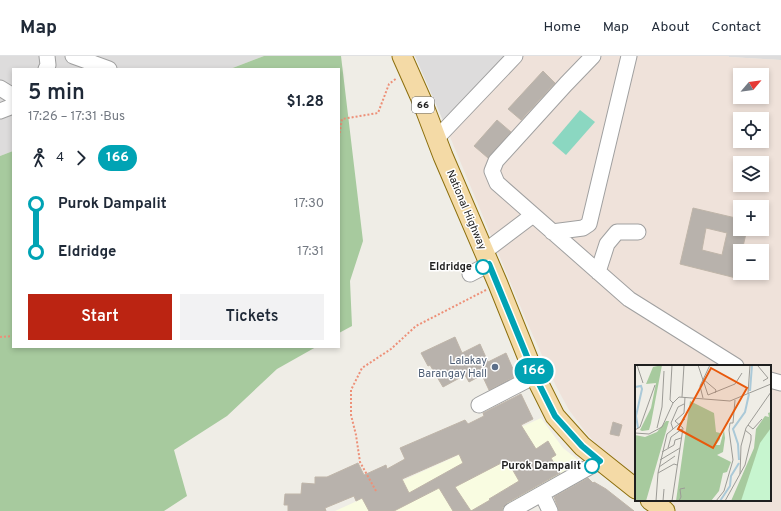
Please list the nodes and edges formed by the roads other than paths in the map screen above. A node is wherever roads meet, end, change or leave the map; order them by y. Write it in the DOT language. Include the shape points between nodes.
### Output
graph roads {
  1 [pos="47,56"];
  2 [pos="74,56"];
  3 [pos="515,56"];
  4 [pos="593,56"];
  5 [pos="629,56"];
  6 [pos="405,63"];
  7 [pos="46,68"];
  8 [pos="106,68"];
  9 [pos="0,88"];
  10 [pos="12,95"];
  11 [pos="12,106"];
  12 [pos="0,111"];
  13 [pos="436,139"];
  14 [pos="533,215"];
  15 [pos="552,232"];
  16 [pos="638,232"];
  17 [pos="486,258"];
  18 [pos="598,272"];
  19 [pos="470,274"];
  20 [pos="734,365"];
  21 [pos="535,376"];
  22 [pos="771,380"];
  23 [pos="781,384"];
  24 [pos="479,405"];
  25 [pos="600,461"];
  26 [pos="635,488"];
  27 [pos="542,494"];
  28 [pos="651,501"];
  29 [pos="511,511"];
  30 [pos="550,511"];
  31 [pos="664,511"];
  1 -- 7 [label="street"];
  2 -- 8 [label="street"];
  3 -- 13 [label="street"];
  4 -- 14 [label="street" via="496,162 492,171 497,183"];
  5 -- 15 [label="street" via="589,224 584,228"];
  6 -- 13 [label="main road, National Highway / 66"];
  9 -- 10 [label="street"];
  11 -- 12 [label="street"];
  13 -- 17 [label="main road, National Highway / 66"];
  14 -- 15 [label="street"];
  14 -- 17 [label="street"];
  15 -- 18 [label="street"];
  16 -- 18 [label="street" via="617,232 607,244"];
  17 -- 19 [label="street"];
  17 -- 21 [label="main road, National Highway / 66"];
  18 -- 20 [label="street" via="629,299"];
  21 -- 24 [label="street"];
  21 -- 25 [label="main road, National Highway / 66" via="555,416 578,442"];
  22 -- 23 [label="street"];
  25 -- 26 [label="main road, National Highway / 66"];
  25 -- 27 [label="street"];
  27 -- 29 [label="street"];
  27 -- 30 [label="street"];
  28 -- 31 [label="main road"];
}
